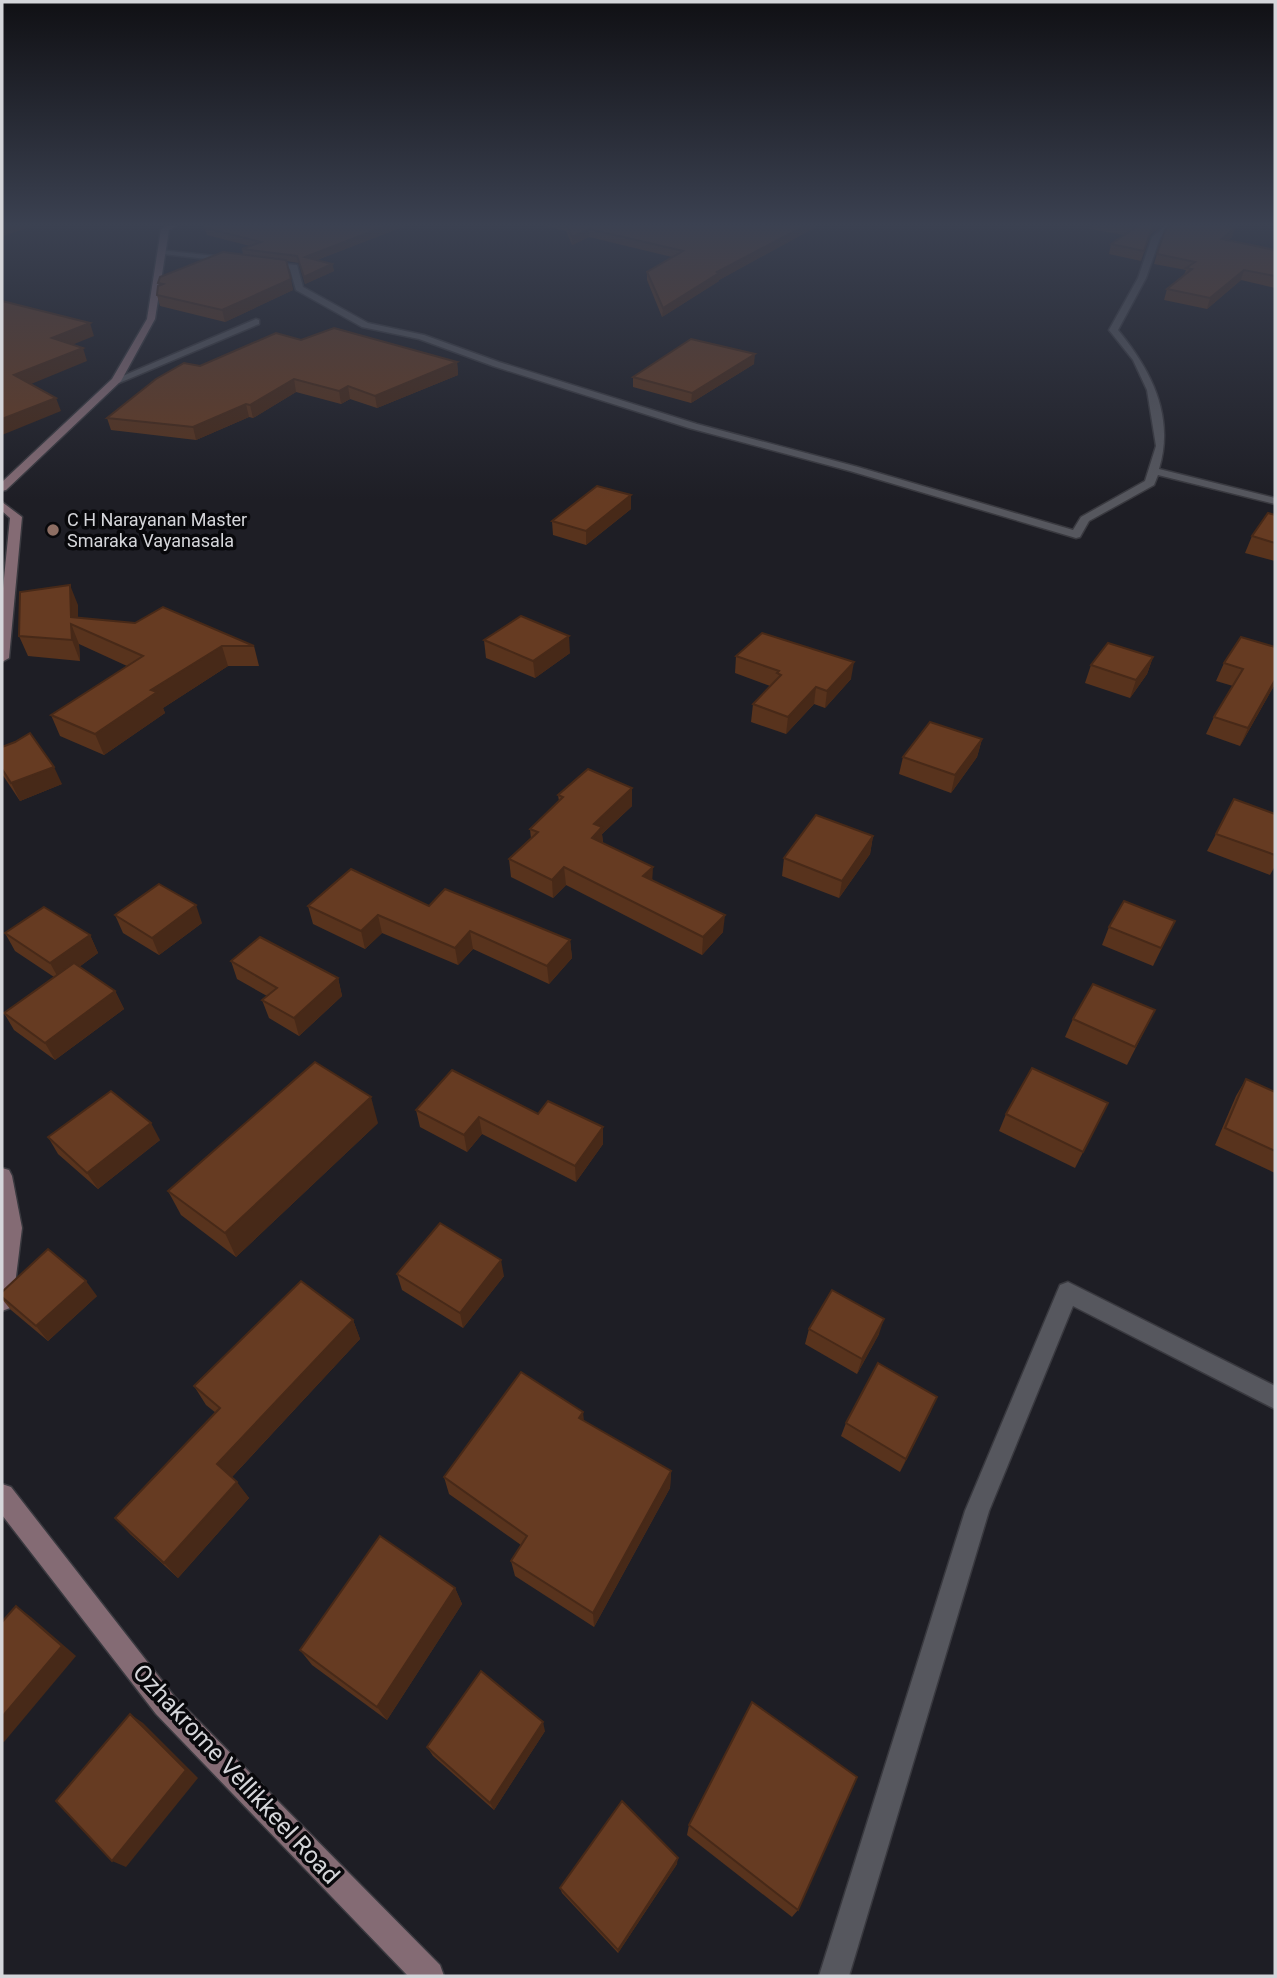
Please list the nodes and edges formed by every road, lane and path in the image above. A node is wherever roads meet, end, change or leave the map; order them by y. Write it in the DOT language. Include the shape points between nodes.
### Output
graph roads {
  1 [pos="151,316"];
  2 [pos="349,316"];
  3 [pos="1121,316"];
  4 [pos="256,322"];
  5 [pos="116,381"];
  6 [pos="1153,471"];
  7 [pos="2,488"];
  8 [pos="1275,501"];
  9 [pos="2,505"];
  10 [pos="2,658"];
  11 [pos="2,1176"];
  12 [pos="2,1301"];
  13 [pos="1275,1398"];
  14 [pos="2,1496"];
  15 [pos="429,1976"];
  16 [pos="834,1976"];
  1 -- 5 [label="main road"];
  2 -- 6 [label="street" via="365,325 421,337 693,426 1076,535 1085,519 1150,484"];
  3 -- 6 [label="street" via="1113,330 1137,359 1152,390 1161,446"];
  4 -- 5 [label="street"];
  5 -- 7 [label="main road"];
  6 -- 8 [label="street"];
  9 -- 10 [label="main road" via="16,517"];
  11 -- 12 [label="main road" via="12,1228"];
  13 -- 16 [label="street" via="1068,1292 977,1511"];
  14 -- 15 [label="main road, Ozhakrome Vellikkeel Road" via="165,1706"];
}
